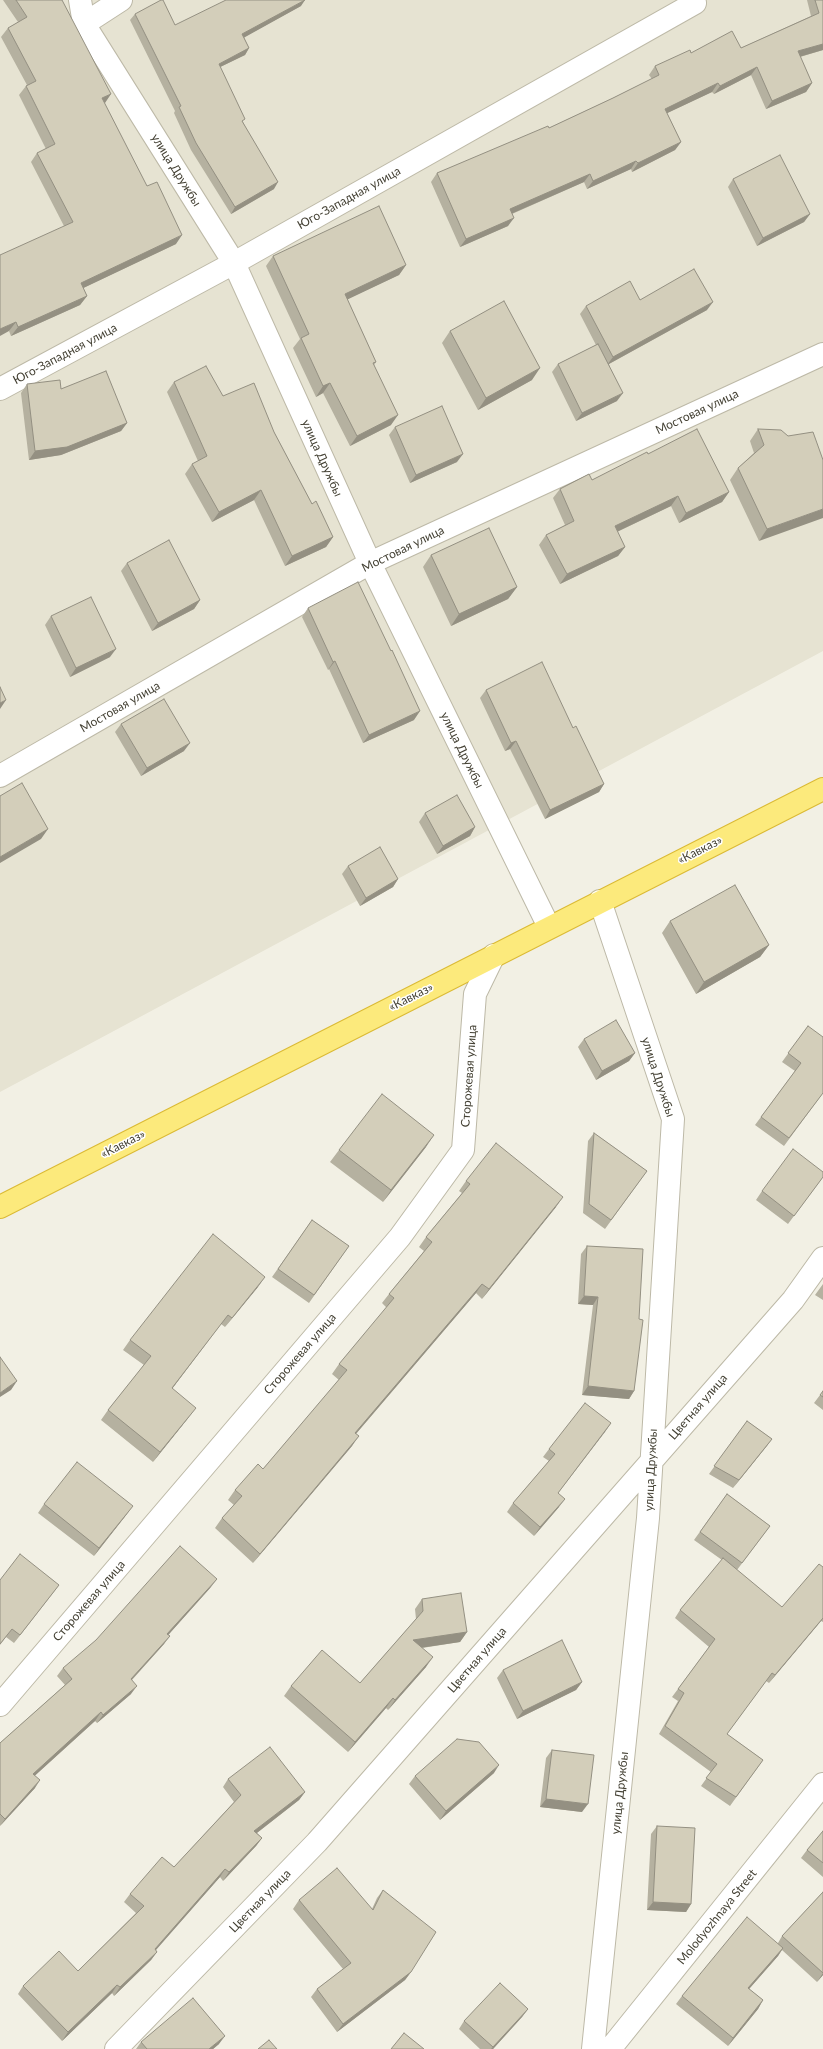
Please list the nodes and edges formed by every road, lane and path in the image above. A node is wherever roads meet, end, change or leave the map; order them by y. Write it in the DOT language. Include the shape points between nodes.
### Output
graph roads {
  1 [pos="80,0"];
  2 [pos="121,0"];
  3 [pos="695,3"];
  4 [pos="84,24"];
  5 [pos="234,263"];
  6 [pos="823,354"];
  7 [pos="0,389"];
  8 [pos="370,563"];
  9 [pos="0,776"];
  10 [pos="823,789"];
  11 [pos="600,901"];
  12 [pos="548,927"];
  13 [pos="494,955"];
  14 [pos="0,1207"];
  15 [pos="823,1258"];
  16 [pos="652,1460"];
  17 [pos="0,1705"];
  18 [pos="823,1784"];
  19 [pos="116,2049"];
  20 [pos="593,2049"];
  21 [pos="610,2049"];
  1 -- 4 [label="street, улица Дружбы"];
  2 -- 4 [label="street"];
  3 -- 5 [label="street, Юго-Западная улица"];
  4 -- 5 [label="street, улица Дружбы"];
  5 -- 7 [label="street, Юго-Западная улица"];
  5 -- 8 [label="street, улица Дружбы"];
  6 -- 8 [label="street, Мостовая улица"];
  8 -- 9 [label="street, Мостовая улица"];
  8 -- 12 [label="street, улица Дружбы"];
  10 -- 11 [label="highway, «Кавказ»"];
  11 -- 12 [label="highway, «Кавказ»"];
  11 -- 16 [label="street, улица Дружбы" via="673,1119"];
  12 -- 13 [label="highway, «Кавказ»"];
  13 -- 14 [label="highway, «Кавказ»"];
  13 -- 17 [label="street, Сторожевая улица" via="475,994 463,1150 400,1237"];
  15 -- 16 [label="street, Цветная улица" via="793,1300"];
  16 -- 19 [label="street, Цветная улица" via="317,1842"];
  16 -- 20 [label="street, улица Дружбы"];
  18 -- 21 [label="street, Molodyozhnaya Street"];
}
